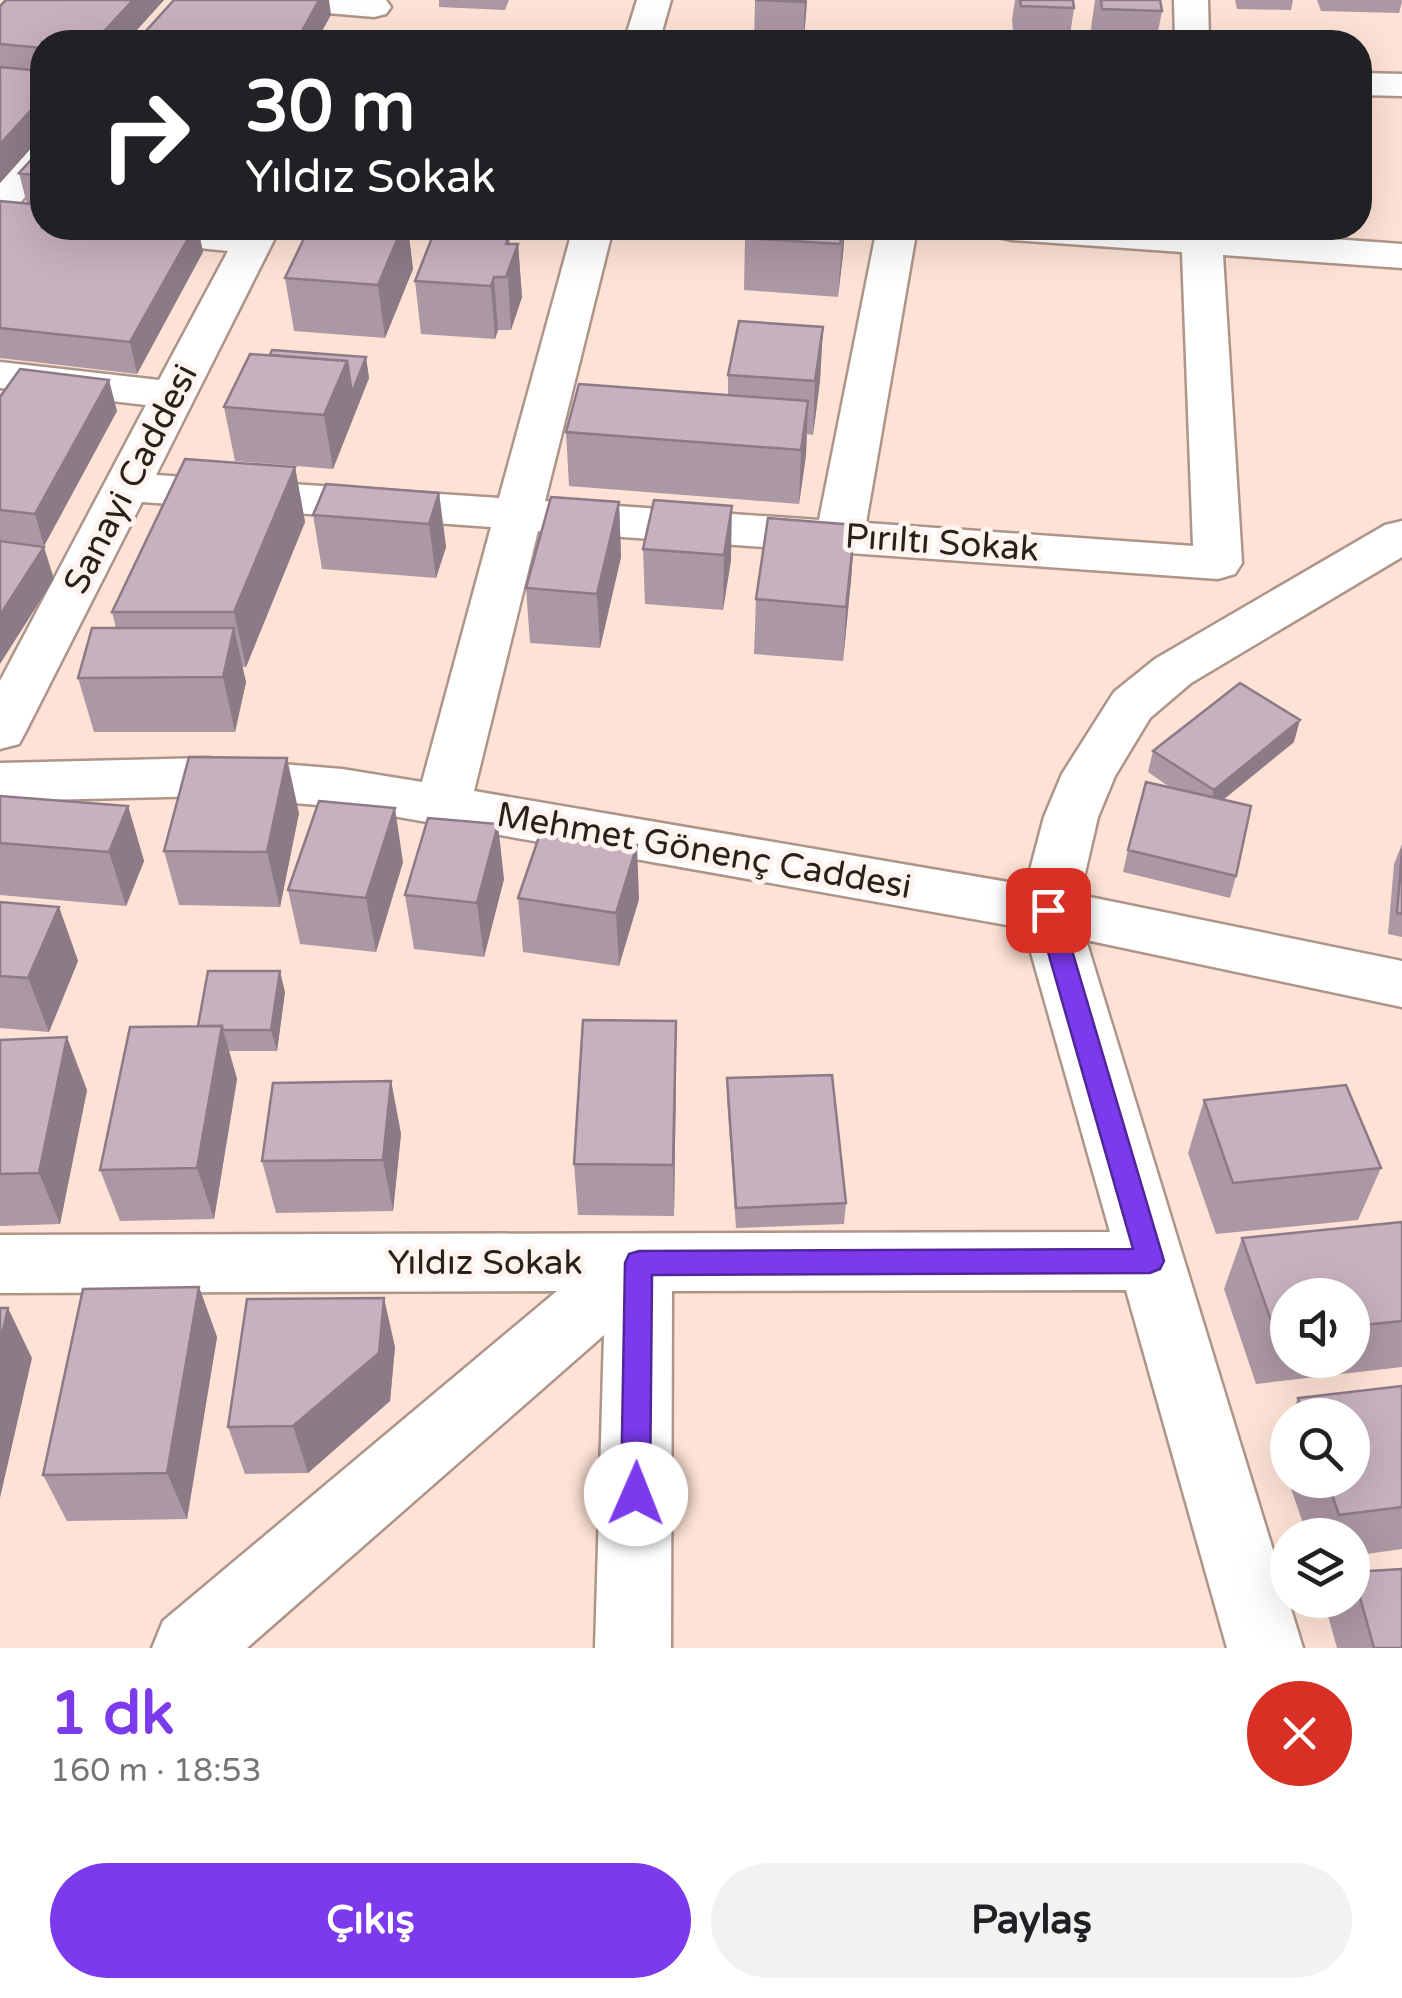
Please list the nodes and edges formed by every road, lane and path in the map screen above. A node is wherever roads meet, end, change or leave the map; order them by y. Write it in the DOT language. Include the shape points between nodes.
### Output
graph roads {
  1 [pos="292,0"];
  2 [pos="654,0"];
  3 [pos="1191,0"];
  4 [pos="376,3"];
  5 [pos="362,30"];
  6 [pos="645,30"];
  7 [pos="1192,30"];
  8 [pos="1372,84"];
  9 [pos="1402,85"];
  10 [pos="30,174"];
  11 [pos="9,211"];
  12 [pos="254,240"];
  13 [pos="590,240"];
  14 [pos="895,240"];
  15 [pos="1202,240"];
  16 [pos="1257,240"];
  17 [pos="1402,256"];
  18 [pos="5,383"];
  19 [pos="175,395"];
  20 [pos="127,487"];
  21 [pos="518,514"];
  22 [pos="840,536"];
  23 [pos="1402,536"];
  24 [pos="35,556"];
  25 [pos="1218,562"];
  26 [pos="87,563"];
  27 [pos="1280,608"];
  28 [pos="0,731"];
  29 [pos="0,782"];
  30 [pos="443,805"];
  31 [pos="1048,910"];
  32 [pos="1402,984"];
  33 [pos="1150,1261"];
  34 [pos="639,1263"];
  35 [pos="0,1264"];
  36 [pos="190,1648"];
  37 [pos="633,1648"];
  38 [pos="1264,1648"];
  1 -- 4 [label="street"];
  2 -- 6 [label="street"];
  3 -- 7 [label="street"];
  4 -- 5 [label="street"];
  8 -- 9 [label="street"];
  10 -- 11 [label="street"];
  12 -- 19 [label="street, Sanayi Caddesi"];
  13 -- 21 [label="street"];
  14 -- 22 [label="street"];
  15 -- 25 [label="street"];
  16 -- 17 [label="street"];
  18 -- 19 [label="street"];
  19 -- 20 [label="street, Sanayi Caddesi"];
  20 -- 21 [label="street, Pırıltı Sokak"];
  20 -- 26 [label="street, Sanayi Caddesi"];
  21 -- 22 [label="street, Pırıltı Sokak"];
  21 -- 30 [label="street"];
  22 -- 25 [label="street, Pırıltı Sokak"];
  23 -- 27 [label="street"];
  24 -- 26 [label="street"];
  25 -- 27 [label="street"];
  26 -- 28 [label="street, Sanayi Caddesi"];
  27 -- 31 [label="street" via="1173,671 1132,706 1071,817"];
  29 -- 30 [label="street, Mehmet Gönenç Caddesi" via="208,777"];
  30 -- 31 [label="street, Mehmet Gönenç Caddesi"];
  31 -- 32 [label="street, Mehmet Gönenç Caddesi"];
  31 -- 33 [label="street"];
  33 -- 34 [label="street, Yıldız Sokak"];
  33 -- 38 [label="street"];
  34 -- 35 [label="street, Yıldız Sokak"];
  34 -- 36 [label="street"];
  34 -- 37 [label="street"];
}
